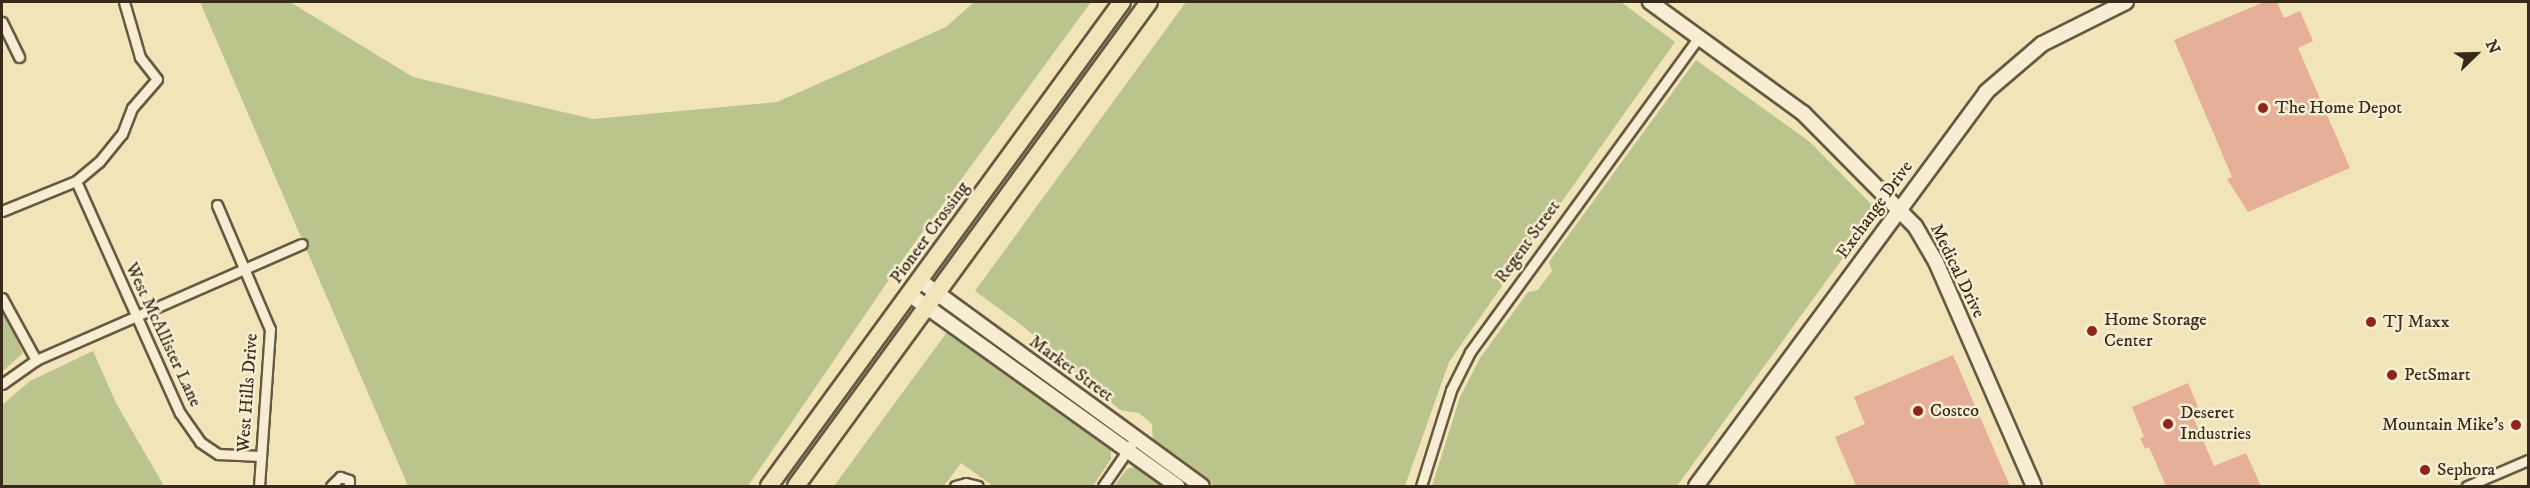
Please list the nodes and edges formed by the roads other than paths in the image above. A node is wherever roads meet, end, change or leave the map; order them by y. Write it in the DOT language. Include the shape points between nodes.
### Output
graph roads {
  1 [pos="124,2"];
  2 [pos="1122,2"];
  3 [pos="1149,2"];
  4 [pos="1650,2"];
  5 [pos="2127,2"];
  6 [pos="2,22"];
  7 [pos="1699,37"];
  8 [pos="19,57"];
  9 [pos="76,181"];
  10 [pos="217,205"];
  11 [pos="1899,208"];
  12 [pos="2,211"];
  13 [pos="302,244"];
  14 [pos="246,268"];
  15 [pos="914,287"];
  16 [pos="2,298"];
  17 [pos="932,300"];
  18 [pos="133,317"];
  19 [pos="36,360"];
  20 [pos="2,384"];
  21 [pos="1136,438"];
  22 [pos="1128,451"];
  23 [pos="260,456"];
  24 [pos="2529,460"];
  25 [pos="260,486"];
  26 [pos="331,486"];
  27 [pos="349,486"];
  28 [pos="769,486"];
  29 [pos="796,486"];
  30 [pos="955,486"];
  31 [pos="978,486"];
  32 [pos="1103,486"];
  33 [pos="1177,486"];
  34 [pos="1202,486"];
  35 [pos="1421,486"];
  36 [pos="1696,486"];
  37 [pos="2034,486"];
  38 [pos="2468,486"];
  1 -- 9 [label="street" via="140,57 157,79 132,108 122,134"];
  2 -- 15 [label="highway, Pioneer Crossing"];
  3 -- 17 [label="highway"];
  4 -- 7 [label="street, Medical Drive"];
  5 -- 11 [label="street, Exchange Drive" via="2056,35 2000,78 1961,122"];
  6 -- 8 [label="street"];
  7 -- 11 [label="street, Medical Drive" via="1818,126"];
  7 -- 35 [label="street, Regent Street" via="1477,340 1451,390"];
  9 -- 12 [label="street"];
  9 -- 18 [label="street, West McAllister Lane"];
  10 -- 14 [label="street, West Hills Drive"];
  11 -- 36 [label="street, Exchange Drive"];
  11 -- 37 [label="street, Medical Drive" via="1936,262"];
  13 -- 14 [label="street"];
  14 -- 18 [label="street"];
  14 -- 23 [label="street, West Hills Drive" via="270,330"];
  15 -- 17 [label="street, Market Street"];
  15 -- 28 [label="highway, Pioneer Crossing"];
  16 -- 19 [label="street"];
  17 -- 21 [label="street, Market Street"];
  17 -- 22 [label="street, Market Street"];
  17 -- 29 [label="highway"];
  18 -- 19 [label="street"];
  18 -- 23 [label="street, West McAllister Lane" via="168,392 200,442 218,454"];
  19 -- 20 [label="street"];
  21 -- 22 [label="street"];
  21 -- 34 [label="street, Market Street"];
  22 -- 32 [label="street"];
  22 -- 33 [label="street, Market Street"];
  23 -- 25 [label="street, West Hills Drive"];
  24 -- 38 [label="street"];
  26 -- 27 [label="street" via="340,477 349,480"];
  30 -- 31 [label="street"];
}
